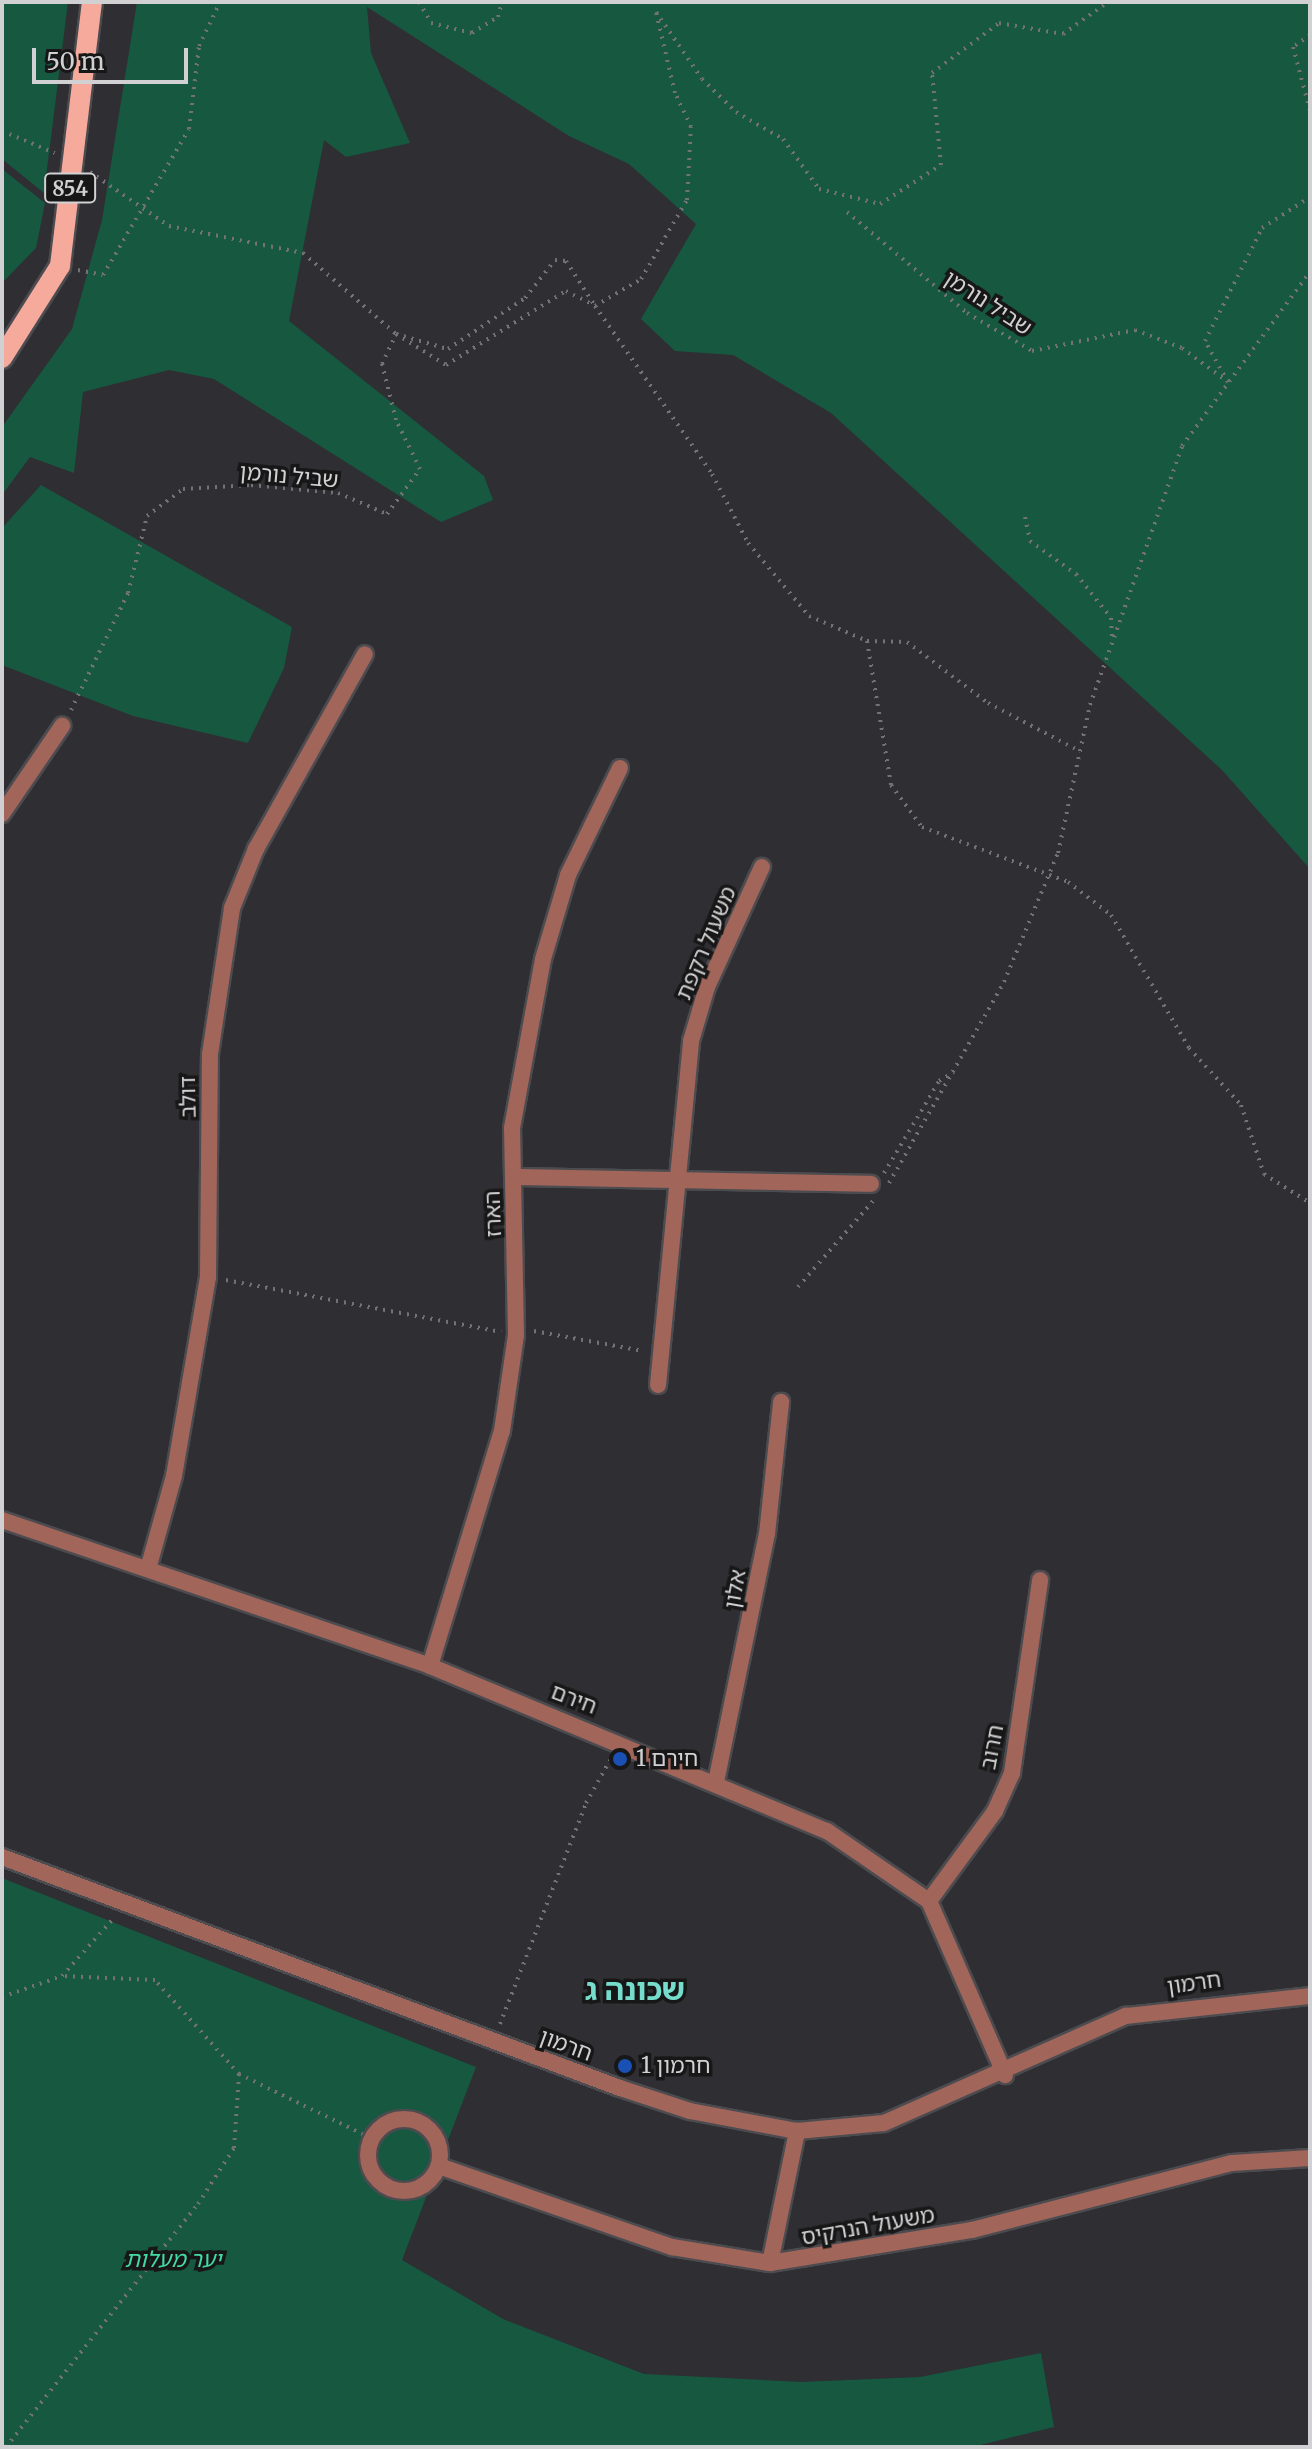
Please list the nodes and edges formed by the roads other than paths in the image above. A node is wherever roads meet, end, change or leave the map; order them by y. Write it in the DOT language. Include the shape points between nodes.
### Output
graph roads {
  1 [pos="92,2"];
  2 [pos="2,358"];
  3 [pos="365,654"];
  4 [pos="62,726"];
  5 [pos="620,768"];
  6 [pos="2,814"];
  7 [pos="762,867"];
  8 [pos="514,1177"];
  9 [pos="677,1180"];
  10 [pos="877,1190"];
  11 [pos="658,1385"];
  12 [pos="781,1402"];
  13 [pos="2,1520"];
  14 [pos="148,1569"];
  15 [pos="1040,1580"];
  16 [pos="430,1666"];
  17 [pos="716,1782"];
  18 [pos="2,1857"];
  19 [pos="929,1901"];
  20 [pos="1310,1996"];
  21 [pos="1005,2075"];
  22 [pos="797,2131"];
  23 [pos="1310,2158"];
  24 [pos="439,2166"];
  25 [pos="770,2263"];
  1 -- 2 [label="main road, 854" via="60,266"];
  3 -- 14 [label="street, דולב" via="263,835 232,908 210,1054 208,1277 174,1476"];
  4 -- 6 [label="street"];
  5 -- 8 [label="street, הארז" via="568,875 543,959 512,1128"];
  7 -- 9 [label="street, משעול רקפת" via="707,987 691,1041"];
  8 -- 9 [label="street"];
  8 -- 16 [label="street, הארז" via="516,1331 502,1431"];
  9 -- 10 [label="street"];
  9 -- 11 [label="street, משעול רקפת"];
  12 -- 17 [label="street, אלון" via="767,1534"];
  13 -- 14 [label="street, חירם"];
  14 -- 16 [label="street, חירם"];
  15 -- 19 [label="street, חרוב" via="1012,1773 995,1811"];
  16 -- 17 [label="street, חירם"];
  17 -- 19 [label="street, חירם" via="827,1831"];
  18 -- 22 [label="street, חרמון" via="690,2111"];
  19 -- 21 [label="street"];
  20 -- 21 [label="street, חרמון" via="1126,2016"];
  21 -- 22 [label="street, חרמון" via="884,2123"];
  22 -- 25 [label="street"];
  23 -- 25 [label="street, משעול הנרקיס" via="1232,2163 972,2230"];
  24 -- 24 [label="street" via="425,2185 390,2189 372,2173 371,2138 400,2119 423,2124 438,2142"];
  24 -- 25 [label="street, משעול הנרקיס" via="672,2247"];
}
